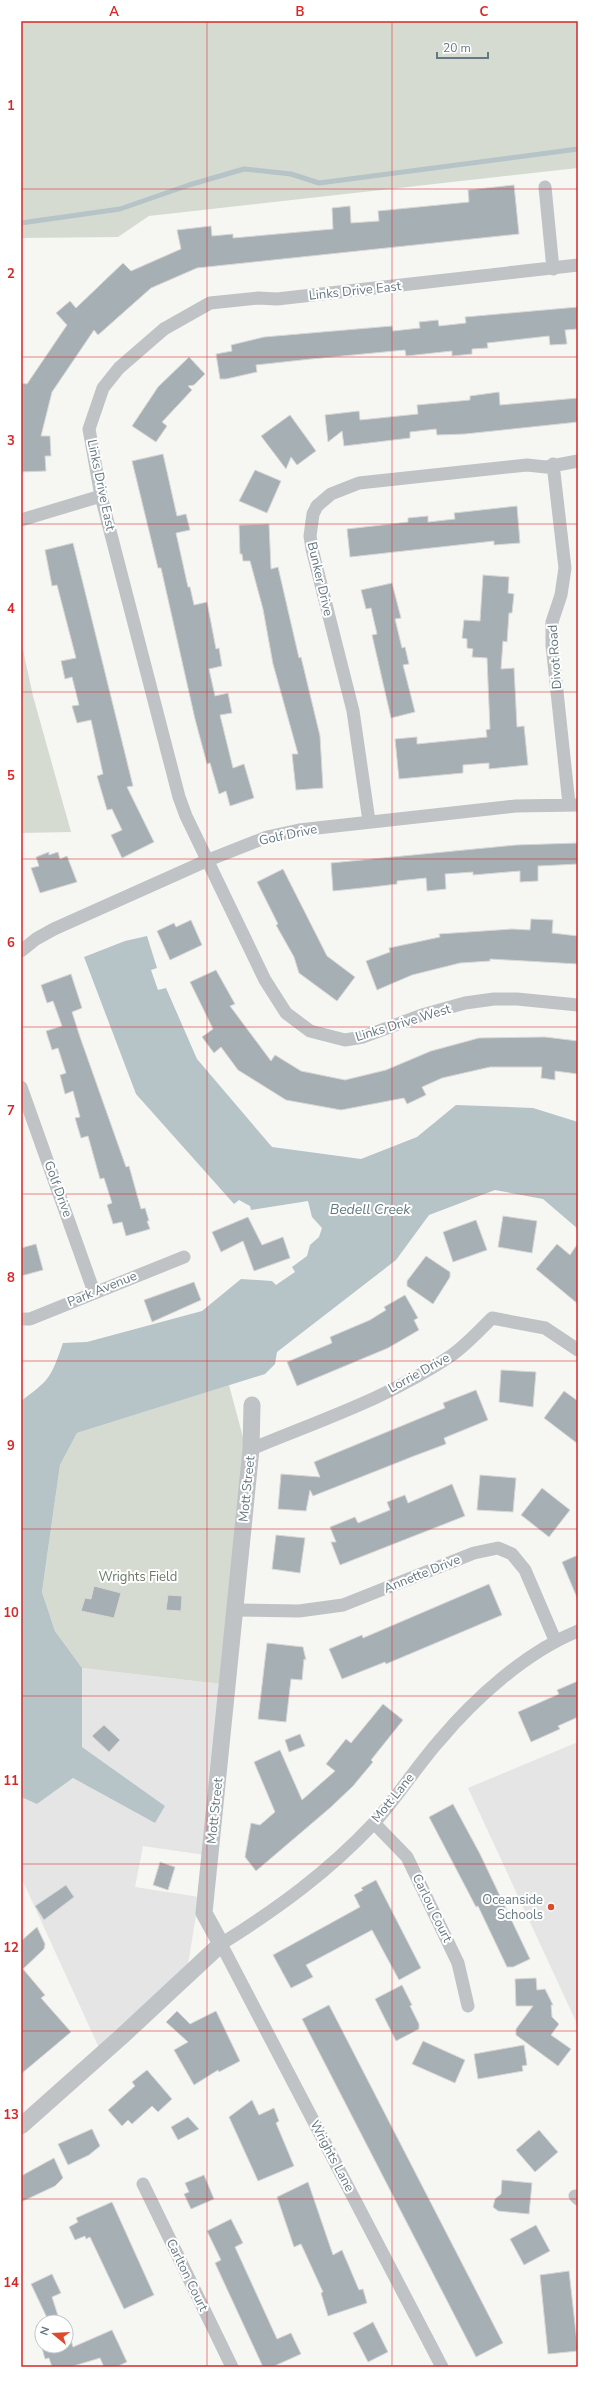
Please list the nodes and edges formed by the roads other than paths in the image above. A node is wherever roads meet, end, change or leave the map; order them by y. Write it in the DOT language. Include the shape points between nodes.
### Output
graph roads {
  1 [pos="545,187"];
  2 [pos="578,265"];
  3 [pos="553,270"];
  4 [pos="578,461"];
  5 [pos="553,464"];
  6 [pos="101,496"];
  7 [pos="21,520"];
  8 [pos="574,804"];
  9 [pos="369,821"];
  10 [pos="206,861"];
  11 [pos="21,951"];
  12 [pos="578,1004"];
  13 [pos="21,1087"];
  14 [pos="27,1120"];
  15 [pos="184,1257"];
  16 [pos="94,1292"];
  17 [pos="21,1319"];
  18 [pos="578,1350"];
  19 [pos="252,1405"];
  20 [pos="251,1449"];
  21 [pos="235,1610"];
  22 [pos="578,1631"];
  23 [pos="555,1640"];
  24 [pos="374,1823"];
  25 [pos="221,1944"];
  26 [pos="468,2006"];
  27 [pos="21,2126"];
  28 [pos="143,2184"];
  29 [pos="232,2367"];
  30 [pos="442,2367"];
  1 -- 3 [label="street"];
  2 -- 3 [label="street, Links Drive East"];
  3 -- 6 [label="street, Links Drive East" via="277,299 258,298 210,303 164,329 119,368 103,388 89,429"];
  4 -- 5 [label="street, Bunker Drive"];
  5 -- 8 [label="street, Divot Road" via="565,568 561,596 552,622 552,645"];
  5 -- 9 [label="street, Bunker Drive" via="359,483 331,494 313,514 310,536 312,549 353,711"];
  6 -- 7 [label="street"];
  6 -- 10 [label="street, Links Drive East" via="179,797"];
  8 -- 9 [label="street, Golf Drive" via="516,806"];
  9 -- 10 [label="street, Golf Drive" via="299,830 268,837"];
  10 -- 11 [label="street, Golf Drive" via="54,929"];
  10 -- 12 [label="street, Links Drive West" via="265,980 286,1013 310,1031 345,1040 363,1037 422,1015 465,1003 494,999"];
  13 -- 14 [label="street, Golf Drive"];
  14 -- 16 [label="street, Golf Drive"];
  15 -- 16 [label="street, Park Avenue"];
  16 -- 17 [label="street, Park Avenue" via="30,1319"];
  18 -- 20 [label="street, Lorrie Drive" via="545,1328 492,1318 453,1354 428,1370 390,1390"];
  19 -- 20 [label="street, Mott Street"];
  20 -- 21 [label="street, Mott Street"];
  21 -- 23 [label="street, Annette Drive" via="299,1611 343,1605 474,1553 498,1548 512,1554 525,1570"];
  21 -- 25 [label="street, Mott Street" via="204,1913"];
  22 -- 23 [label="street, Mott Lane"];
  23 -- 24 [label="street, Mott Lane" via="487,1690 439,1740"];
  24 -- 25 [label="street, Mott Lane" via="330,1866 295,1895"];
  24 -- 26 [label="street, Carlou Court" via="407,1857 458,1963"];
  25 -- 27 [label="street"];
  25 -- 30 [label="street, Wrights Lane"];
  28 -- 29 [label="street, Carlton Court"];
}
